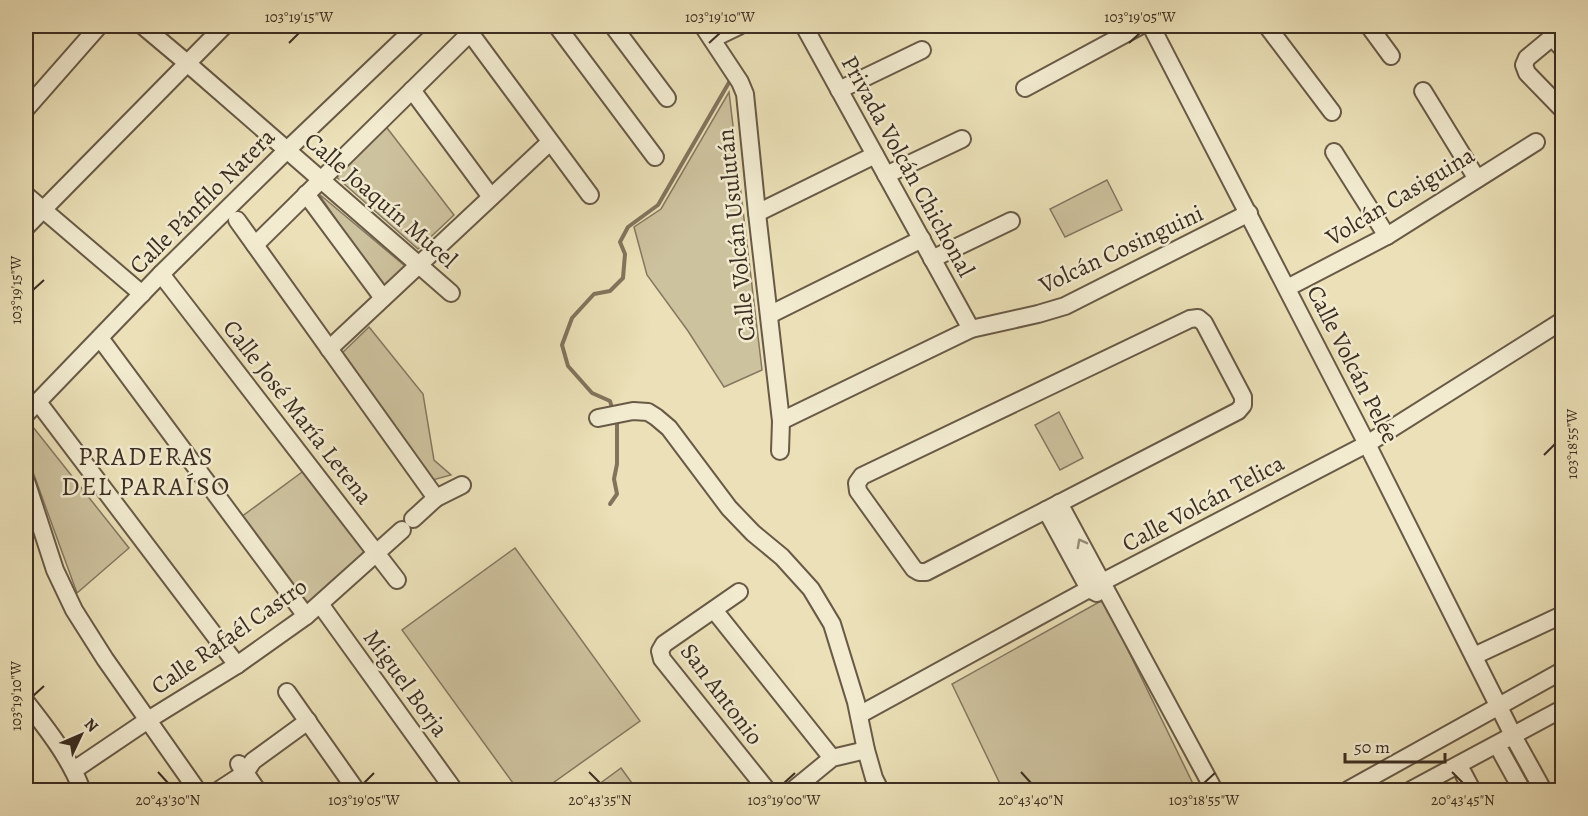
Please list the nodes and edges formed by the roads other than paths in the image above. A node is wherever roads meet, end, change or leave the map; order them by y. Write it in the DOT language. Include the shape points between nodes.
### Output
graph roads {
  1 [pos="99,26"];
  2 [pos="143,26"];
  3 [pos="224,26"];
  4 [pos="417,26"];
  5 [pos="557,26"];
  6 [pos="613,26"];
  7 [pos="739,26"];
  8 [pos="804,26"];
  9 [pos="1140,26"];
  10 [pos="1151,26"];
  11 [pos="1267,26"];
  12 [pos="1369,26"];
  13 [pos="467,29"];
  14 [pos="707,32"];
  15 [pos="1559,38"];
  16 [pos="922,50"];
  17 [pos="1391,56"];
  18 [pos="187,63"];
  19 [pos="1025,88"];
  20 [pos="412,90"];
  21 [pos="839,90"];
  22 [pos="1423,91"];
  23 [pos="667,98"];
  24 [pos="26,109"];
  25 [pos="1563,109"];
  26 [pos="1332,112"];
  27 [pos="962,139"];
  28 [pos="550,142"];
  29 [pos="1536,142"];
  30 [pos="286,150"];
  31 [pos="1334,152"];
  32 [pos="875,155"];
  33 [pos="655,157"];
  34 [pos="886,175"];
  35 [pos="1477,179"];
  36 [pos="321,180"];
  37 [pos="306,194"];
  38 [pos="26,195"];
  39 [pos="590,195"];
  40 [pos="491,197"];
  41 [pos="43,209"];
  42 [pos="757,213"];
  43 [pos="1249,213"];
  44 [pos="237,220"];
  45 [pos="1011,221"];
  46 [pos="26,227"];
  47 [pos="1387,236"];
  48 [pos="921,239"];
  49 [pos="255,244"];
  50 [pos="932,258"];
  51 [pos="419,265"];
  52 [pos="161,274"];
  53 [pos="1287,288"];
  54 [pos="451,293"];
  55 [pos="142,294"];
  56 [pos="384,298"];
  57 [pos="769,315"];
  58 [pos="1563,321"];
  59 [pos="971,329"];
  60 [pos="100,338"];
  61 [pos="329,349"];
  62 [pos="38,402"];
  63 [pos="26,414"];
  64 [pos="598,418"];
  65 [pos="781,422"];
  66 [pos="1367,444"];
  67 [pos="780,451"];
  68 [pos="26,481"];
  69 [pos="462,484"];
  70 [pos="435,498"];
  71 [pos="1053,507"];
  72 [pos="376,553"];
  73 [pos="397,580"];
  74 [pos="1096,586"];
  75 [pos="740,592"];
  76 [pos="320,604"];
  77 [pos="714,610"];
  78 [pos="1563,615"];
  79 [pos="306,616"];
  80 [pos="1474,656"];
  81 [pos="237,664"];
  82 [pos="1563,671"];
  83 [pos="1563,683"];
  84 [pos="287,692"];
  85 [pos="26,702"];
  86 [pos="1563,709"];
  87 [pos="859,715"];
  88 [pos="148,720"];
  89 [pos="1563,720"];
  90 [pos="308,721"];
  91 [pos="1508,725"];
  92 [pos="866,750"];
  93 [pos="1501,752"];
  94 [pos="832,758"];
  95 [pos="246,766"];
  96 [pos="74,770"];
  97 [pos="1463,773"];
  98 [pos="82,790"];
  99 [pos="198,790"];
  100 [pos="219,790"];
  101 [pos="257,790"];
  102 [pos="356,790"];
  103 [pos="454,790"];
  104 [pos="767,790"];
  105 [pos="793,790"];
  106 [pos="880,790"];
  107 [pos="1214,790"];
  108 [pos="1348,790"];
  109 [pos="1365,790"];
  110 [pos="1412,790"];
  111 [pos="1432,790"];
  112 [pos="1472,790"];
  113 [pos="1522,790"];
  114 [pos="1542,790"];
  1 -- 24 [label="street"];
  2 -- 18 [label="street, Calle Joaquín Mucel"];
  3 -- 18 [label="street"];
  4 -- 30 [label="street, Calle Pánfilo Natera"];
  5 -- 33 [label="street"];
  6 -- 23 [label="street"];
  7 -- 14 [label="street"];
  8 -- 21 [label="street, Privada Volcán Chichonal"];
  9 -- 19 [label="street"];
  10 -- 43 [label="street, Calle Volcán Pelée"];
  11 -- 26 [label="street"];
  12 -- 17 [label="street"];
  13 -- 20 [label="street"];
  13 -- 28 [label="street"];
  14 -- 42 [label="street, Calle Volcán Usulután" via="745,94"];
  15 -- 25 [label="street" via="1527,58 1524,65 1527,73"];
  16 -- 21 [label="street"];
  18 -- 30 [label="street, Calle Joaquín Mucel"];
  18 -- 41 [label="street"];
  20 -- 36 [label="street"];
  20 -- 40 [label="street"];
  21 -- 32 [label="street, Privada Volcán Chichonal"];
  22 -- 35 [label="street"];
  27 -- 34 [label="street"];
  28 -- 39 [label="street"];
  28 -- 40 [label="street"];
  29 -- 35 [label="street, Volcán Casiguina"];
  30 -- 36 [label="street, Calle Joaquín Mucel"];
  30 -- 52 [label="street, Calle Pánfilo Natera"];
  31 -- 47 [label="street"];
  32 -- 34 [label="street, Privada Volcán Chichonal"];
  32 -- 42 [label="street"];
  34 -- 48 [label="street, Privada Volcán Chichonal"];
  35 -- 47 [label="street, Volcán Casiguina"];
  36 -- 37 [label="street"];
  36 -- 51 [label="street, Calle Joaquín Mucel"];
  37 -- 49 [label="street"];
  37 -- 56 [label="street"];
  38 -- 41 [label="street"];
  40 -- 51 [label="street"];
  41 -- 46 [label="street"];
  41 -- 55 [label="street"];
  42 -- 57 [label="street, Calle Volcán Usulután"];
  43 -- 53 [label="street, Calle Volcán Pelée"];
  43 -- 59 [label="street, Volcán Cosinguini" via="1065,306"];
  44 -- 49 [label="street"];
  45 -- 50 [label="street"];
  47 -- 53 [label="street, Volcán Casiguina"];
  48 -- 50 [label="street, Privada Volcán Chichonal"];
  48 -- 57 [label="street"];
  49 -- 61 [label="street"];
  50 -- 59 [label="street, Privada Volcán Chichonal"];
  51 -- 54 [label="street, Calle Joaquín Mucel"];
  51 -- 56 [label="street"];
  52 -- 55 [label="street, Calle Pánfilo Natera"];
  52 -- 72 [label="street, Calle José María Letena"];
  53 -- 66 [label="street, Calle Volcán Pelée"];
  55 -- 60 [label="street, Calle Pánfilo Natera"];
  56 -- 61 [label="street"];
  57 -- 65 [label="street, Calle Volcán Usulután"];
  58 -- 66 [label="street, Calle Volcán Telica"];
  59 -- 65 [label="street, Volcán Cosinguini"];
  60 -- 62 [label="street, Calle Pánfilo Natera"];
  60 -- 79 [label="street"];
  61 -- 70 [label="street"];
  62 -- 63 [label="street, Calle Pánfilo Natera"];
  62 -- 81 [label="street"];
  64 -- 87 [label="street" via="633,411 656,417 669,428 729,508 811,589 832,624"];
  65 -- 67 [label="street, Calle Volcán Usulután"];
  66 -- 74 [label="street, Calle Volcán Telica"];
  66 -- 80 [label="street, Calle Volcán Pelée"];
  68 -- 88 [label="street" via="55,570 74,610"];
  69 -- 70 [label="street, Calle Rafaél Castro"];
  70 -- 72 [label="street, Calle Rafaél Castro"];
  71 -- 71 [label="street" via="920,572 858,491 857,483 862,476 1198,318 1243,398 1243,405"];
  71 -- 74 [label="street"];
  72 -- 73 [label="street, Calle José María Letena"];
  72 -- 76 [label="street, Calle Rafaél Castro"];
  74 -- 87 [label="street, Calle Volcán Telica"];
  74 -- 107 [label="street" via="1112,600"];
  75 -- 77 [label="street, San Antonio"];
  76 -- 79 [label="street, Calle Rafaél Castro"];
  76 -- 103 [label="street, Miguel Borja"];
  77 -- 94 [label="street, San Antonio"];
  77 -- 104 [label="street, San Antonio" via="664,644 660,651 662,659"];
  78 -- 80 [label="street"];
  79 -- 81 [label="street, Calle Rafaél Castro"];
  80 -- 91 [label="street, Calle Volcán Pelée"];
  81 -- 88 [label="street, Calle Rafaél Castro"];
  82 -- 91 [label="street"];
  83 -- 91 [label="street"];
  84 -- 90 [label="street"];
  85 -- 96 [label="street"];
  86 -- 91 [label="street"];
  87 -- 92 [label="street"];
  88 -- 96 [label="street, Calle Rafaél Castro"];
  88 -- 99 [label="street"];
  89 -- 91 [label="street"];
  90 -- 95 [label="street"];
  90 -- 102 [label="street"];
  91 -- 93 [label="street"];
  91 -- 108 [label="street"];
  91 -- 109 [label="street"];
  91 -- 110 [label="street"];
  91 -- 114 [label="street, Calle Volcán Pelée"];
  92 -- 94 [label="street"];
  92 -- 106 [label="street"];
  93 -- 97 [label="street"];
  93 -- 113 [label="street"];
  94 -- 105 [label="street"];
  95 -- 99 [label="street"];
  95 -- 100 [label="street"];
  95 -- 101 [label="street"];
  96 -- 98 [label="street"];
  97 -- 111 [label="street"];
  97 -- 112 [label="street"];
}
